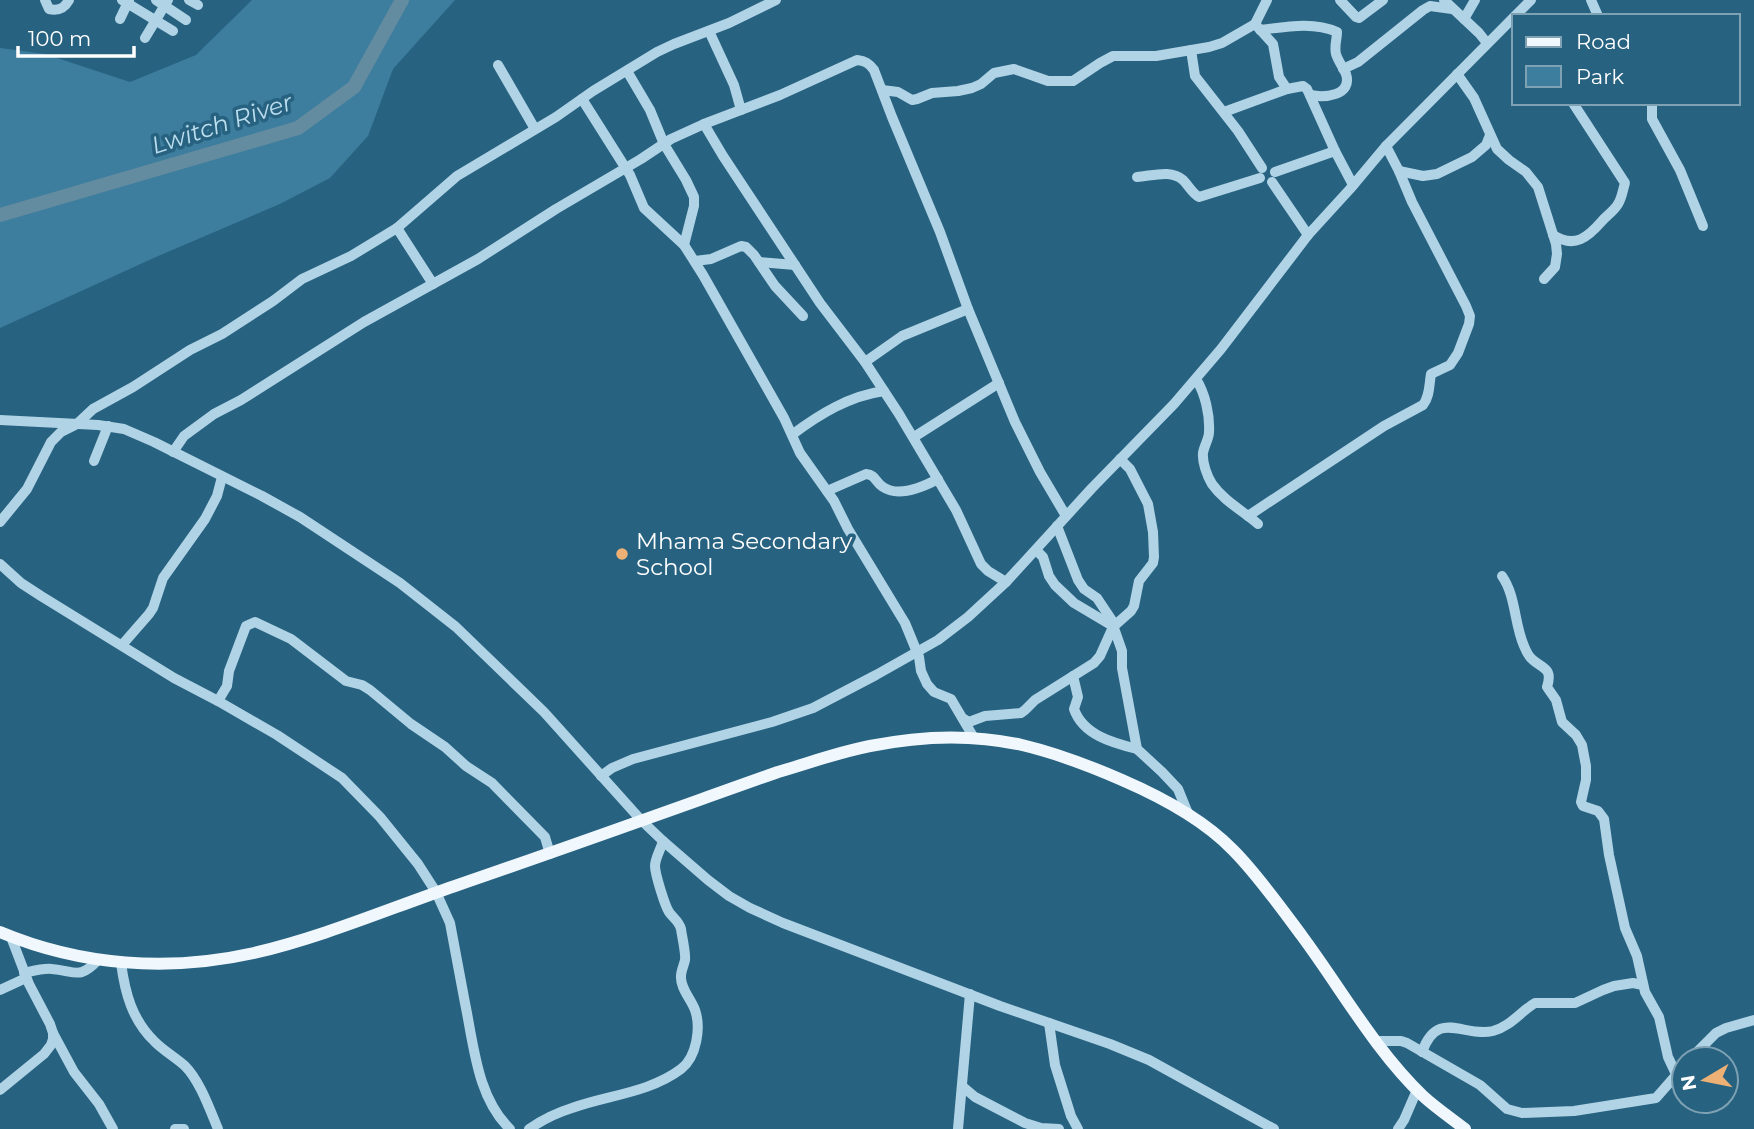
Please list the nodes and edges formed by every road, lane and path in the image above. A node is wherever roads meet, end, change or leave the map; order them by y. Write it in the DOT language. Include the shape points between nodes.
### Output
graph roads {
  1 [pos="45,0"];
  2 [pos="69,0"];
  3 [pos="776,0"];
  4 [pos="1267,0"];
  5 [pos="1340,0"];
  6 [pos="1383,0"];
  7 [pos="1444,0"];
  8 [pos="1475,0"];
  9 [pos="1531,0"];
  10 [pos="126,1"];
  11 [pos="163,2"];
  12 [pos="1452,9"];
  13 [pos="1519,14"];
  14 [pos="120,19"];
  15 [pos="1464,19"];
  16 [pos="156,20"];
  17 [pos="186,20"];
  18 [pos="1512,20"];
  19 [pos="1258,27"];
  20 [pos="173,31"];
  21 [pos="709,31"];
  22 [pos="145,38"];
  23 [pos="1487,43"];
  24 [pos="1191,50"];
  25 [pos="498,65"];
  26 [pos="1343,69"];
  27 [pos="627,71"];
  28 [pos="1457,74"];
  29 [pos="1287,89"];
  30 [pos="882,90"];
  31 [pos="1310,95"];
  32 [pos="582,99"];
  33 [pos="1574,105"];
  34 [pos="1652,105"];
  35 [pos="741,110"];
  36 [pos="1224,112"];
  37 [pos="704,124"];
  38 [pos="535,129"];
  39 [pos="1490,135"];
  40 [pos="664,144"];
  41 [pos="1386,146"];
  42 [pos="1335,151"];
  43 [pos="626,168"];
  44 [pos="1399,171"];
  45 [pos="1275,172"];
  46 [pos="1261,173"];
  47 [pos="1137,177"];
  48 [pos="1272,182"];
  49 [pos="1353,185"];
  50 [pos="1703,226"];
  51 [pos="397,228"];
  52 [pos="1308,235"];
  53 [pos="1553,235"];
  54 [pos="684,245"];
  55 [pos="695,261"];
  56 [pos="758,262"];
  57 [pos="795,265"];
  58 [pos="1544,279"];
  59 [pos="433,284"];
  60 [pos="968,309"];
  61 [pos="803,316"];
  62 [pos="865,362"];
  63 [pos="1196,379"];
  64 [pos="999,383"];
  65 [pos="884,391"];
  66 [pos="0,420"];
  67 [pos="77,424"];
  68 [pos="108,426"];
  69 [pos="793,434"];
  70 [pos="914,437"];
  71 [pos="173,452"];
  72 [pos="1120,459"];
  73 [pos="94,461"];
  74 [pos="222,477"];
  75 [pos="938,479"];
  76 [pos="827,491"];
  77 [pos="1066,516"];
  78 [pos="1248,516"];
  79 [pos="0,523"];
  80 [pos="1258,523"];
  81 [pos="1057,526"];
  82 [pos="1036,550"];
  83 [pos="0,564"];
  84 [pos="1502,576"];
  85 [pos="1006,582"];
  86 [pos="1114,626"];
  87 [pos="122,645"];
  88 [pos="917,652"];
  89 [pos="1073,676"];
  90 [pos="218,701"];
  91 [pos="964,719"];
  92 [pos="974,738"];
  93 [pos="1137,749"];
  94 [pos="601,776"];
  95 [pos="1189,816"];
  96 [pos="641,820"];
  97 [pos="663,841"];
  98 [pos="550,854"];
  99 [pos="436,892"];
  100 [pos="6,934"];
  101 [pos="98,960"];
  102 [pos="121,963"];
  103 [pos="25,975"];
  104 [pos="1643,985"];
  105 [pos="0,990"];
  106 [pos="970,994"];
  107 [pos="1754,1020"];
  108 [pos="1049,1023"];
  109 [pos="53,1033"];
  110 [pos="1376,1041"];
  111 [pos="1704,1045"];
  112 [pos="1422,1052"];
  113 [pos="1670,1059"];
  114 [pos="1670,1083"];
  115 [pos="962,1086"];
  116 [pos="0,1090"];
  117 [pos="1417,1090"];
  118 [pos="959,1128"];
  119 [pos="113,1129"];
  120 [pos="175,1129"];
  121 [pos="184,1129"];
  122 [pos="218,1129"];
  123 [pos="510,1129"];
  124 [pos="529,1129"];
  125 [pos="1056,1129"];
  126 [pos="1078,1129"];
  127 [pos="1274,1129"];
  128 [pos="1398,1129"];
  129 [pos="1465,1129"];
  1 -- 2 [label="street" via="49,9 57,10"];
  3 -- 21 [label="street"];
  4 -- 19 [label="street"];
  5 -- 6 [label="street" via="1359,19"];
  7 -- 12 [label="street"];
  8 -- 15 [label="street"];
  9 -- 13 [label="street"];
  10 -- 14 [label="street"];
  10 -- 16 [label="street"];
  11 -- 16 [label="street"];
  11 -- 17 [label="street"];
  12 -- 15 [label="street"];
  12 -- 26 [label="street" via="1430,6"];
  15 -- 23 [label="street"];
  16 -- 20 [label="street"];
  16 -- 22 [label="street"];
  18 -- 23 [label="street"];
  19 -- 24 [label="street"];
  19 -- 26 [label="street" via="1334,30 1336,57"];
  19 -- 29 [label="street" via="1273,44 1279,77"];
  21 -- 27 [label="street" via="657,52"];
  21 -- 35 [label="street"];
  23 -- 28 [label="street"];
  24 -- 30 [label="street" via="1113,57 1066,82 1014,69 994,73 966,89 912,100"];
  24 -- 36 [label="street" via="1195,76"];
  25 -- 38 [label="street"];
  26 -- 31 [label="street" via="1347,82 1343,90"];
  27 -- 32 [label="street"];
  27 -- 40 [label="street"];
  28 -- 39 [label="street" via="1474,98"];
  28 -- 41 [label="street"];
  29 -- 31 [label="street" via="1303,86"];
  29 -- 36 [label="street"];
  30 -- 35 [label="street" via="870,64 857,60"];
  30 -- 60 [label="street"];
  31 -- 42 [label="street"];
  32 -- 38 [label="street"];
  32 -- 43 [label="street"];
  33 -- 53 [label="street" via="1625,183 1619,203 1588,237 1572,241"];
  34 -- 50 [label="street" via="1652,119"];
  35 -- 37 [label="street"];
  36 -- 46 [label="street"];
  37 -- 40 [label="street"];
  37 -- 57 [label="street"];
  38 -- 51 [label="street" via="457,176"];
  39 -- 44 [label="street" via="1472,157 1437,174"];
  39 -- 53 [label="street" via="1497,149 1534,180"];
  40 -- 43 [label="street"];
  40 -- 54 [label="street" via="694,197"];
  41 -- 44 [label="street"];
  41 -- 49 [label="street"];
  42 -- 45 [label="street"];
  42 -- 49 [label="street"];
  43 -- 54 [label="street" via="644,208"];
  43 -- 59 [label="street"];
  44 -- 78 [label="street" via="1470,316 1458,353 1450,365 1433,371 1423,405"];
  45 -- 46 [label="street" via="1269,166"];
  45 -- 48 [label="street"];
  46 -- 47 [label="street" via="1199,197 1175,175"];
  46 -- 48 [label="street" via="1264,182"];
  48 -- 52 [label="street"];
  49 -- 52 [label="street"];
  51 -- 59 [label="street"];
  51 -- 67 [label="street" via="302,279 222,334 93,409"];
  52 -- 63 [label="street"];
  53 -- 58 [label="street" via="1555,267"];
  54 -- 55 [label="street"];
  55 -- 56 [label="street" via="743,246"];
  55 -- 69 [label="street"];
  56 -- 57 [label="street"];
  56 -- 61 [label="street"];
  57 -- 62 [label="street"];
  59 -- 71 [label="street" via="214,414 184,436"];
  60 -- 62 [label="street" via="902,336"];
  60 -- 64 [label="street"];
  62 -- 65 [label="street"];
  63 -- 72 [label="street"];
  63 -- 78 [label="street" via="1203,390 1208,422 1203,454 1206,472 1219,492"];
  64 -- 70 [label="street"];
  64 -- 77 [label="street" via="1028,449"];
  65 -- 69 [label="street" via="842,403"];
  65 -- 70 [label="street"];
  66 -- 67 [label="street"];
  67 -- 68 [label="street"];
  67 -- 79 [label="street" via="51,442 27,489"];
  68 -- 71 [label="street" via="134,432"];
  68 -- 73 [label="street"];
  69 -- 76 [label="street" via="803,459"];
  70 -- 75 [label="street"];
  71 -- 74 [label="street"];
  72 -- 77 [label="street"];
  72 -- 86 [label="street" via="1148,505 1154,557 1139,581 1134,606"];
  74 -- 87 [label="street" via="205,519 163,578 149,614"];
  74 -- 94 [label="street" via="281,505 436,610 544,712"];
  75 -- 76 [label="street" via="897,491 886,489 866,474"];
  75 -- 85 [label="street" via="981,564"];
  76 -- 88 [label="street" via="905,623"];
  77 -- 81 [label="street"];
  78 -- 80 [label="street"];
  81 -- 82 [label="street"];
  81 -- 86 [label="street" via="1078,580 1097,598"];
  82 -- 85 [label="street"];
  82 -- 86 [label="street" via="1055,585 1074,603"];
  83 -- 87 [label="street" via="22,583"];
  84 -- 104 [label="street" via="1510,589 1525,648 1532,660 1545,667 1546,687 1556,700 1560,717 1582,745 1586,780 1581,802 1604,819 1625,928"];
  85 -- 88 [label="street" via="954,629"];
  86 -- 89 [label="street" via="1097,660"];
  86 -- 93 [label="street"];
  87 -- 90 [label="street"];
  88 -- 91 [label="street" via="927,684 951,699"];
  88 -- 94 [label="street" via="813,708 633,760"];
  89 -- 91 [label="street" via="1021,713 969,722"];
  89 -- 93 [label="street" via="1074,709 1083,725"];
  90 -- 98 [label="street" via="246,626 255,622 283,634 346,681 370,690 497,787 545,837"];
  90 -- 99 [label="street" via="342,778 380,817"];
  91 -- 92 [label="street"];
  92 -- 95 [label="main road" via="1024,745 1093,768 1142,788"];
  92 -- 96 [label="main road" via="868,746"];
  93 -- 95 [label="street" via="1178,789"];
  94 -- 96 [label="street"];
  95 -- 110 [label="main road" via="1240,858 1304,938"];
  96 -- 97 [label="street"];
  96 -- 98 [label="main road"];
  97 -- 106 [label="street" via="750,908"];
  97 -- 124 [label="street" via="656,874 666,906 681,928 685,953 681,979 698,1028 688,1063 654,1084 557,1113"];
  98 -- 99 [label="main road"];
  99 -- 102 [label="main road" via="254,953 183,963"];
  99 -- 123 [label="street" via="450,923 479,1072"];
  100 -- 101 [label="main road"];
  100 -- 103 [label="street"];
  101 -- 102 [label="main road"];
  101 -- 103 [label="street" via="81,973 51,969"];
  102 -- 122 [label="street" via="135,1016 154,1041 192,1075"];
  103 -- 105 [label="street"];
  103 -- 109 [label="street"];
  104 -- 112 [label="street" via="1614,986 1575,1003 1535,1003 1494,1031 1443,1027 1426,1039"];
  104 -- 113 [label="street" via="1659,1017"];
  106 -- 108 [label="street"];
  106 -- 115 [label="street"];
  107 -- 111 [label="street" via="1716,1033"];
  108 -- 126 [label="street" via="1055,1065"];
  108 -- 127 [label="street" via="1151,1061"];
  109 -- 116 [label="street" via="44,1054"];
  109 -- 119 [label="street"];
  110 -- 112 [label="street" via="1401,1041"];
  110 -- 117 [label="main road"];
  112 -- 114 [label="street" via="1480,1085 1507,1109 1522,1112 1574,1111 1647,1101"];
  115 -- 118 [label="street"];
  115 -- 125 [label="street" via="1025,1123"];
  117 -- 128 [label="street"];
  117 -- 129 [label="main road"];
  120 -- 121 [label="street"];
}
